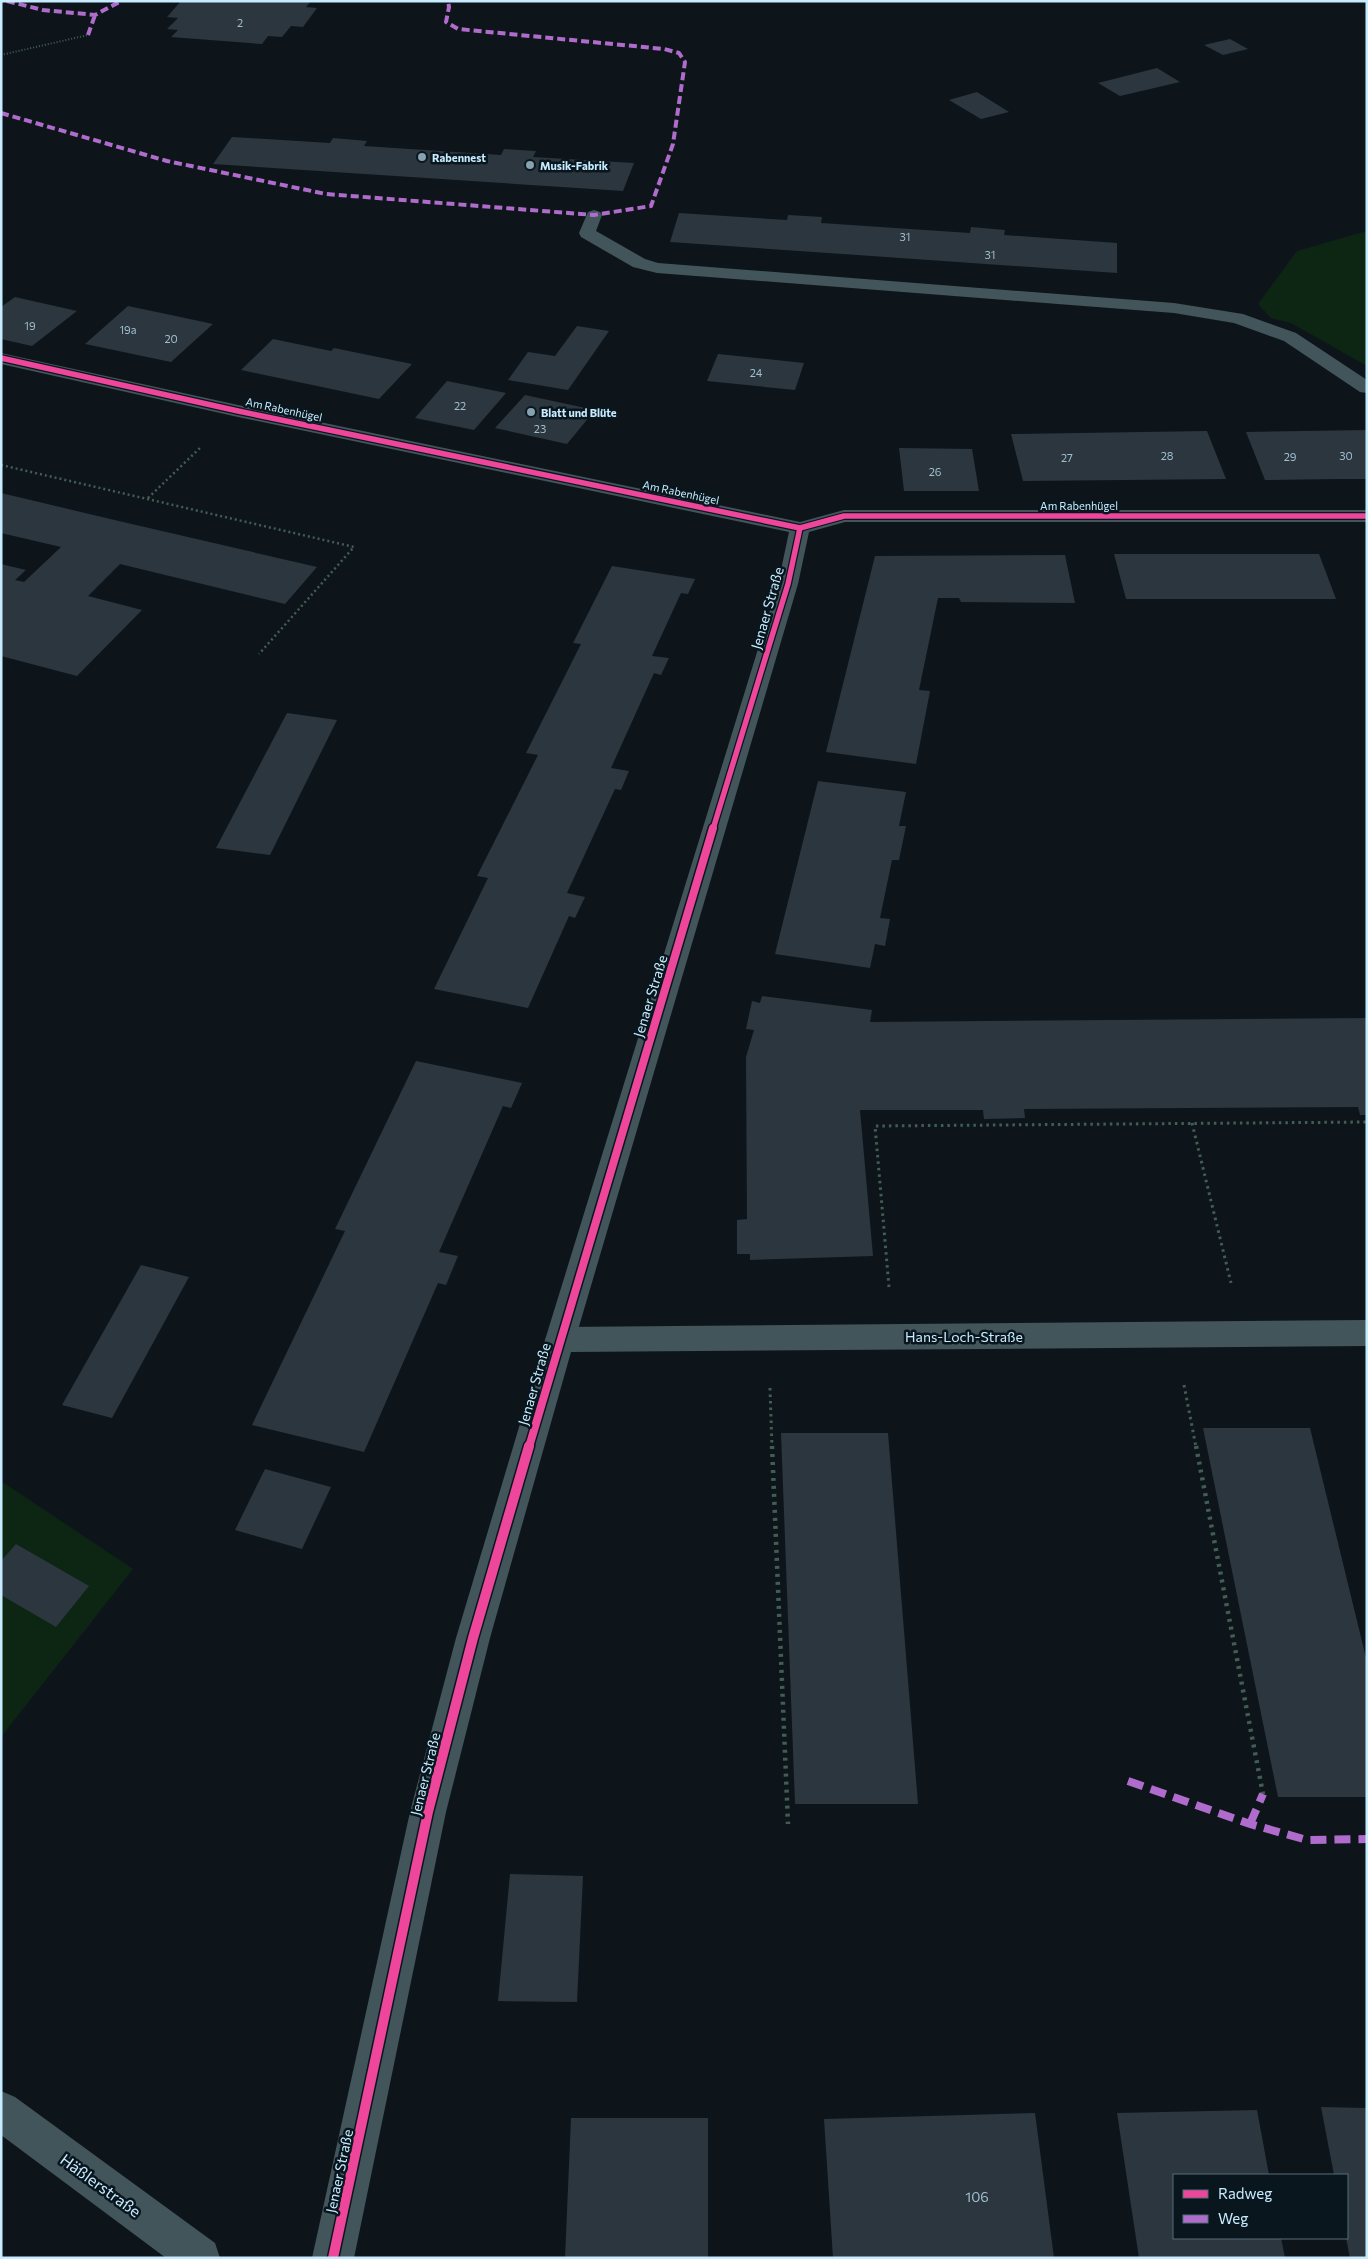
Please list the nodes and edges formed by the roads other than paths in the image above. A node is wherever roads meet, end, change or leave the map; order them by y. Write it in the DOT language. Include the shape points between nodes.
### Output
graph roads {
  1 [pos="594,215"];
  2 [pos="3,360"];
  3 [pos="1367,388"];
  4 [pos="1367,516"];
  5 [pos="800,528"];
  6 [pos="1367,1333"];
  7 [pos="560,1340"];
  8 [pos="1,2111"];
  9 [pos="200,2258"];
  10 [pos="333,2258"];
  1 -- 3 [label="street" via="587,233 639,263 657,268 1164,307 1237,318 1290,337"];
  2 -- 5 [label="street, Am Rabenhügel"];
  4 -- 5 [label="street, Am Rabenhügel" via="844,516"];
  5 -- 7 [label="street, Jenaer Straße" via="788,584"];
  6 -- 7 [label="street, Hans-Loch-Straße"];
  7 -- 10 [label="street, Jenaer Straße" via="473,1638 428,1812"];
  8 -- 9 [label="street, Häßlerstraße"];
}
